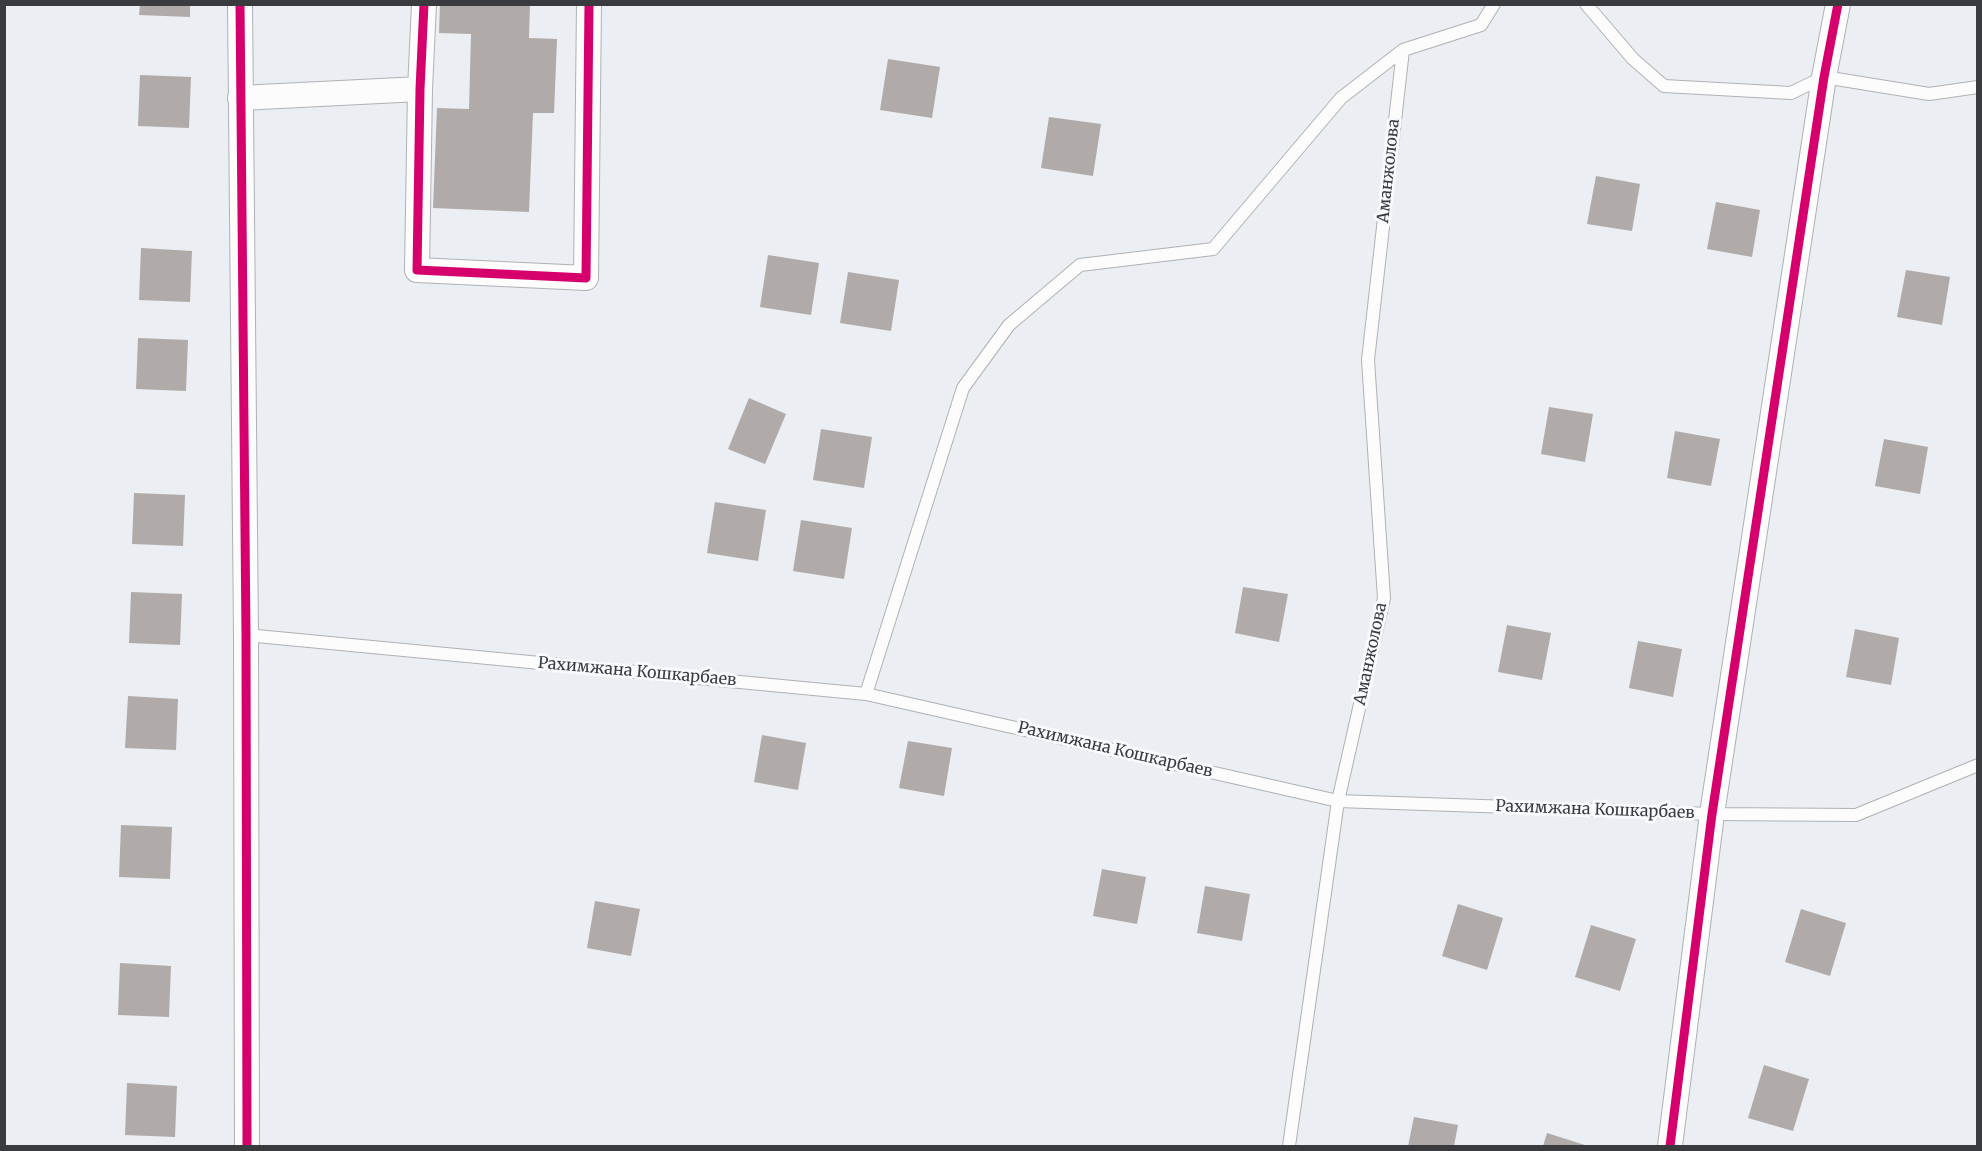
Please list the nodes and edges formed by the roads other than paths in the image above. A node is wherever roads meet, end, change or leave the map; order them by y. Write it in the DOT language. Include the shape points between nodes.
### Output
graph roads {
  1 [pos="240,4"];
  2 [pos="424,4"];
  3 [pos="589,4"];
  4 [pos="1494,4"];
  5 [pos="1586,4"];
  6 [pos="1838,4"];
  7 [pos="1403,50"];
  8 [pos="1824,77"];
  9 [pos="1977,87"];
  10 [pos="420,89"];
  11 [pos="240,98"];
  12 [pos="246,635"];
  13 [pos="866,694"];
  14 [pos="1977,765"];
  15 [pos="1338,801"];
  16 [pos="1712,814"];
  17 [pos="248,1146"];
  18 [pos="1289,1146"];
  19 [pos="1670,1146"];
  1 -- 11 [label="street"];
  2 -- 10 [label="street"];
  3 -- 10 [label="street" via="586,278 417,270"];
  4 -- 7 [label="lane" via="1481,25"];
  5 -- 8 [label="lane" via="1633,59 1664,86 1791,93"];
  6 -- 8 [label="street"];
  7 -- 13 [label="lane" via="1341,99 1213,249 1080,265 1009,325 963,388"];
  7 -- 15 [label="lane, Аманжолова" via="1368,360 1384,598"];
  8 -- 9 [label="lane" via="1929,94"];
  8 -- 16 [label="street"];
  10 -- 11 [label="street"];
  11 -- 12 [label="street"];
  12 -- 13 [label="lane, Рахимжана Кошкарбаев"];
  12 -- 17 [label="street"];
  13 -- 15 [label="lane, Рахимжана Кошкарбаев"];
  14 -- 16 [label="lane, Рахимжана Кошкарбаев" via="1856,815"];
  15 -- 16 [label="lane, Рахимжана Кошкарбаев"];
  15 -- 18 [label="lane, Аманжолова"];
  16 -- 19 [label="street"];
}
